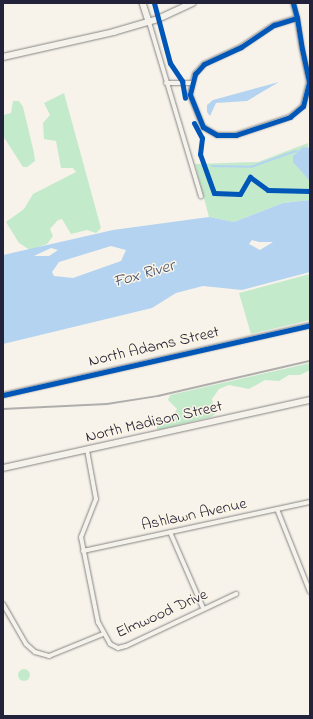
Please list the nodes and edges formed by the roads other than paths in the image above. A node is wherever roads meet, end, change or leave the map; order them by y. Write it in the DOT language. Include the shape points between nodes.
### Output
graph roads {
  1 [pos="143,3"];
  2 [pos="193,3"];
  3 [pos="293,3"];
  4 [pos="297,18"];
  5 [pos="149,22"];
  6 [pos="3,57"];
  7 [pos="166,82"];
  8 [pos="191,83"];
  9 [pos="308,102"];
  10 [pos="201,196"];
  11 [pos="310,325"];
  12 [pos="3,394"];
  13 [pos="310,400"];
  14 [pos="87,450"];
  15 [pos="3,468"];
  16 [pos="310,502"];
  17 [pos="277,509"];
  18 [pos="170,532"];
  19 [pos="84,551"];
  20 [pos="310,592"];
  21 [pos="236,594"];
  22 [pos="3,604"];
  23 [pos="203,608"];
  24 [pos="103,634"];
  1 -- 5 [label="street"];
  2 -- 5 [label="street"];
  3 -- 4 [label="street"];
  4 -- 8 [label="street" via="274,25 241,47 204,64"];
  4 -- 9 [label="street" via="309,82"];
  5 -- 6 [label="street"];
  5 -- 7 [label="street"];
  7 -- 8 [label="street"];
  7 -- 10 [label="street"];
  8 -- 9 [label="street" via="196,116 203,127 217,135 236,135 281,120"];
  11 -- 12 [label="street, North Adams Street"];
  13 -- 14 [label="street, North Madison Street"];
  14 -- 15 [label="street, North Madison Street"];
  14 -- 19 [label="street, Elmwood Drive" via="96,500 82,531"];
  16 -- 17 [label="street, Ashlawn Avenue"];
  17 -- 18 [label="street, Ashlawn Avenue"];
  17 -- 20 [label="street"];
  18 -- 19 [label="street, Ashlawn Avenue"];
  18 -- 23 [label="street"];
  19 -- 24 [label="street, Elmwood Drive"];
  21 -- 23 [label="street, Elmwood Drive"];
  22 -- 24 [label="street" via="26,644 35,652 49,656"];
  23 -- 24 [label="street, Elmwood Drive" via="122,648 114,647"];
}
